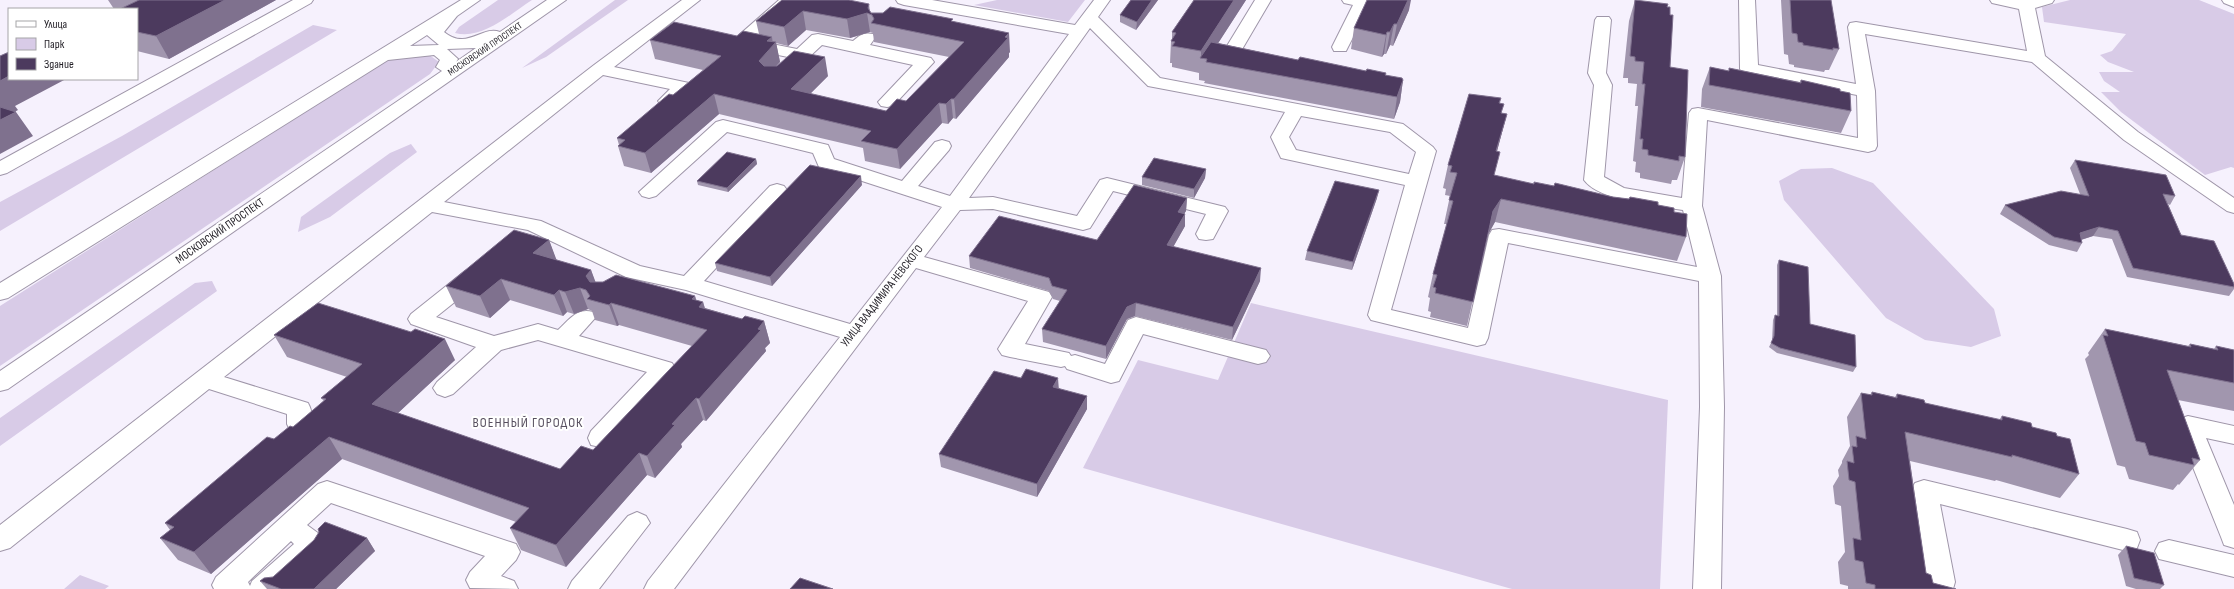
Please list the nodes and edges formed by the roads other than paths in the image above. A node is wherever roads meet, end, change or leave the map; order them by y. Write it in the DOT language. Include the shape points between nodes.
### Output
graph roads {
  1 [pos="305,0"];
  2 [pos="472,0"];
  3 [pos="558,0"];
  4 [pos="692,0"];
  5 [pos="789,0"];
  6 [pos="1102,0"];
  7 [pos="1263,0"];
  8 [pos="1354,0"];
  9 [pos="1747,0"];
  10 [pos="1998,0"];
  11 [pos="2046,0"];
  12 [pos="2230,0"];
  13 [pos="2234,2"];
  14 [pos="2025,3"];
  15 [pos="903,4"];
  16 [pos="454,12"];
  17 [pos="530,19"];
  18 [pos="1603,20"];
  19 [pos="1085,25"];
  20 [pos="1340,47"];
  21 [pos="801,55"];
  22 [pos="377,58"];
  23 [pos="2037,58"];
  24 [pos="1228,59"];
  25 [pos="600,69"];
  26 [pos="441,80"];
  27 [pos="774,80"];
  28 [pos="1866,91"];
  29 [pos="666,101"];
  30 [pos="887,102"];
  31 [pos="1296,109"];
  32 [pos="942,146"];
  33 [pos="0,169"];
  34 [pos="1416,181"];
  35 [pos="906,188"];
  36 [pos="777,190"];
  37 [pos="649,192"];
  38 [pos="954,204"];
  39 [pos="429,205"];
  40 [pos="1692,206"];
  41 [pos="2234,207"];
  42 [pos="534,226"];
  43 [pos="1206,234"];
  44 [pos="516,240"];
  45 [pos="911,260"];
  46 [pos="488,263"];
  47 [pos="634,272"];
  48 [pos="1710,276"];
  49 [pos="689,284"];
  50 [pos="617,287"];
  51 [pos="0,293"];
  52 [pos="585,317"];
  53 [pos="854,333"];
  54 [pos="562,339"];
  55 [pos="493,344"];
  56 [pos="1258,356"];
  57 [pos="205,379"];
  58 [pos="0,383"];
  59 [pos="445,388"];
  60 [pos="299,424"];
  61 [pos="2234,435"];
  62 [pos="600,438"];
  63 [pos="637,523"];
  64 [pos="287,529"];
  65 [pos="2234,537"];
  66 [pos="0,540"];
  67 [pos="2128,540"];
  68 [pos="2169,551"];
  69 [pos="2234,566"];
  70 [pos="237,589"];
  71 [pos="262,589"];
  72 [pos="504,589"];
  73 [pos="582,589"];
  74 [pos="658,589"];
  75 [pos="1707,589"];
  76 [pos="1940,589"];
  1 -- 33 [label="street"];
  2 -- 16 [label="street, МОСКОВСКИЙ ПРОСПЕКТ"];
  3 -- 17 [label="street, МОСКОВСКИЙ ПРОСПЕКТ"];
  4 -- 25 [label="street"];
  5 -- 21 [label="street" via="739,42"];
  6 -- 19 [label="street, УЛИЦА ВЛАДИМИРА НЕВСКОГО"];
  7 -- 24 [label="street"];
  8 -- 20 [label="street" via="1363,2"];
  9 -- 28 [label="street" via="1749,69"];
  10 -- 14 [label="street"];
  11 -- 14 [label="street"];
  12 -- 13 [label="street"];
  14 -- 23 [label="street"];
  15 -- 19 [label="street"];
  16 -- 17 [label="street, МОСКОВСКИЙ ПРОСПЕКТ" via="434,33 448,44 477,43"];
  16 -- 22 [label="street, МОСКОВСКИЙ ПРОСПЕКТ"];
  17 -- 26 [label="street, МОСКОВСКИЙ ПРОСПЕКТ"];
  18 -- 40 [label="street" via="1597,73 1603,85 1594,180 1618,193"];
  19 -- 31 [label="street" via="1154,82"];
  19 -- 38 [label="street, УЛИЦА ВЛАДИМИРА НЕВСКОГО"];
  21 -- 27 [label="street"];
  21 -- 30 [label="street" via="818,39 862,42 924,62"];
  22 -- 26 [label="street, МОСКОВСКИЙ ПРОСПЕКТ" via="409,50 438,50 449,59"];
  22 -- 51 [label="street, МОСКОВСКИЙ ПРОСПЕКТ"];
  23 -- 28 [label="street" via="1856,27"];
  23 -- 41 [label="street" via="2131,136"];
  25 -- 29 [label="street" via="683,88"];
  25 -- 39 [label="street"];
  26 -- 58 [label="street, МОСКОВСКИЙ ПРОСПЕКТ"];
  28 -- 40 [label="street" via="1868,146 1698,113"];
  31 -- 34 [label="street" via="1396,128 1426,151"];
  31 -- 34 [label="street" via="1280,137 1288,154"];
  32 -- 35 [label="street"];
  34 -- 48 [label="street" via="1379,315 1477,338 1499,234"];
  35 -- 37 [label="street" via="826,163 821,149 723,126"];
  35 -- 38 [label="street"];
  36 -- 49 [label="street"];
  38 -- 43 [label="street" via="993,203 1083,224 1107,184 1218,211"];
  38 -- 45 [label="street, УЛИЦА ВЛАДИМИРА НЕВСКОГО"];
  39 -- 42 [label="street"];
  39 -- 57 [label="street"];
  40 -- 48 [label="street"];
  42 -- 44 [label="street"];
  42 -- 47 [label="street"];
  45 -- 53 [label="street, УЛИЦА ВЛАДИМИРА НЕВСКОГО"];
  45 -- 56 [label="street" via="1041,297 1010,349 1068,361 1111,375 1136,326"];
  46 -- 55 [label="street" via="419,319"];
  47 -- 49 [label="street"];
  47 -- 50 [label="street"];
  48 -- 75 [label="street" via="1712,407"];
  49 -- 53 [label="street"];
  52 -- 54 [label="street"];
  53 -- 74 [label="street, УЛИЦА ВЛАДИМИРА НЕВСКОГО"];
  54 -- 55 [label="street" via="538,332"];
  54 -- 62 [label="street" via="664,369"];
  55 -- 59 [label="street"];
  57 -- 60 [label="street" via="299,409"];
  57 -- 66 [label="street"];
  61 -- 65 [label="street" via="2188,425"];
  63 -- 73 [label="street"];
  64 -- 70 [label="street" via="226,585"];
  64 -- 71 [label="street" via="301,534 312,544"];
  64 -- 72 [label="street" via="328,491 506,552 480,580"];
  67 -- 76 [label="street" via="1924,490 1941,582"];
  68 -- 69 [label="street"];
}
